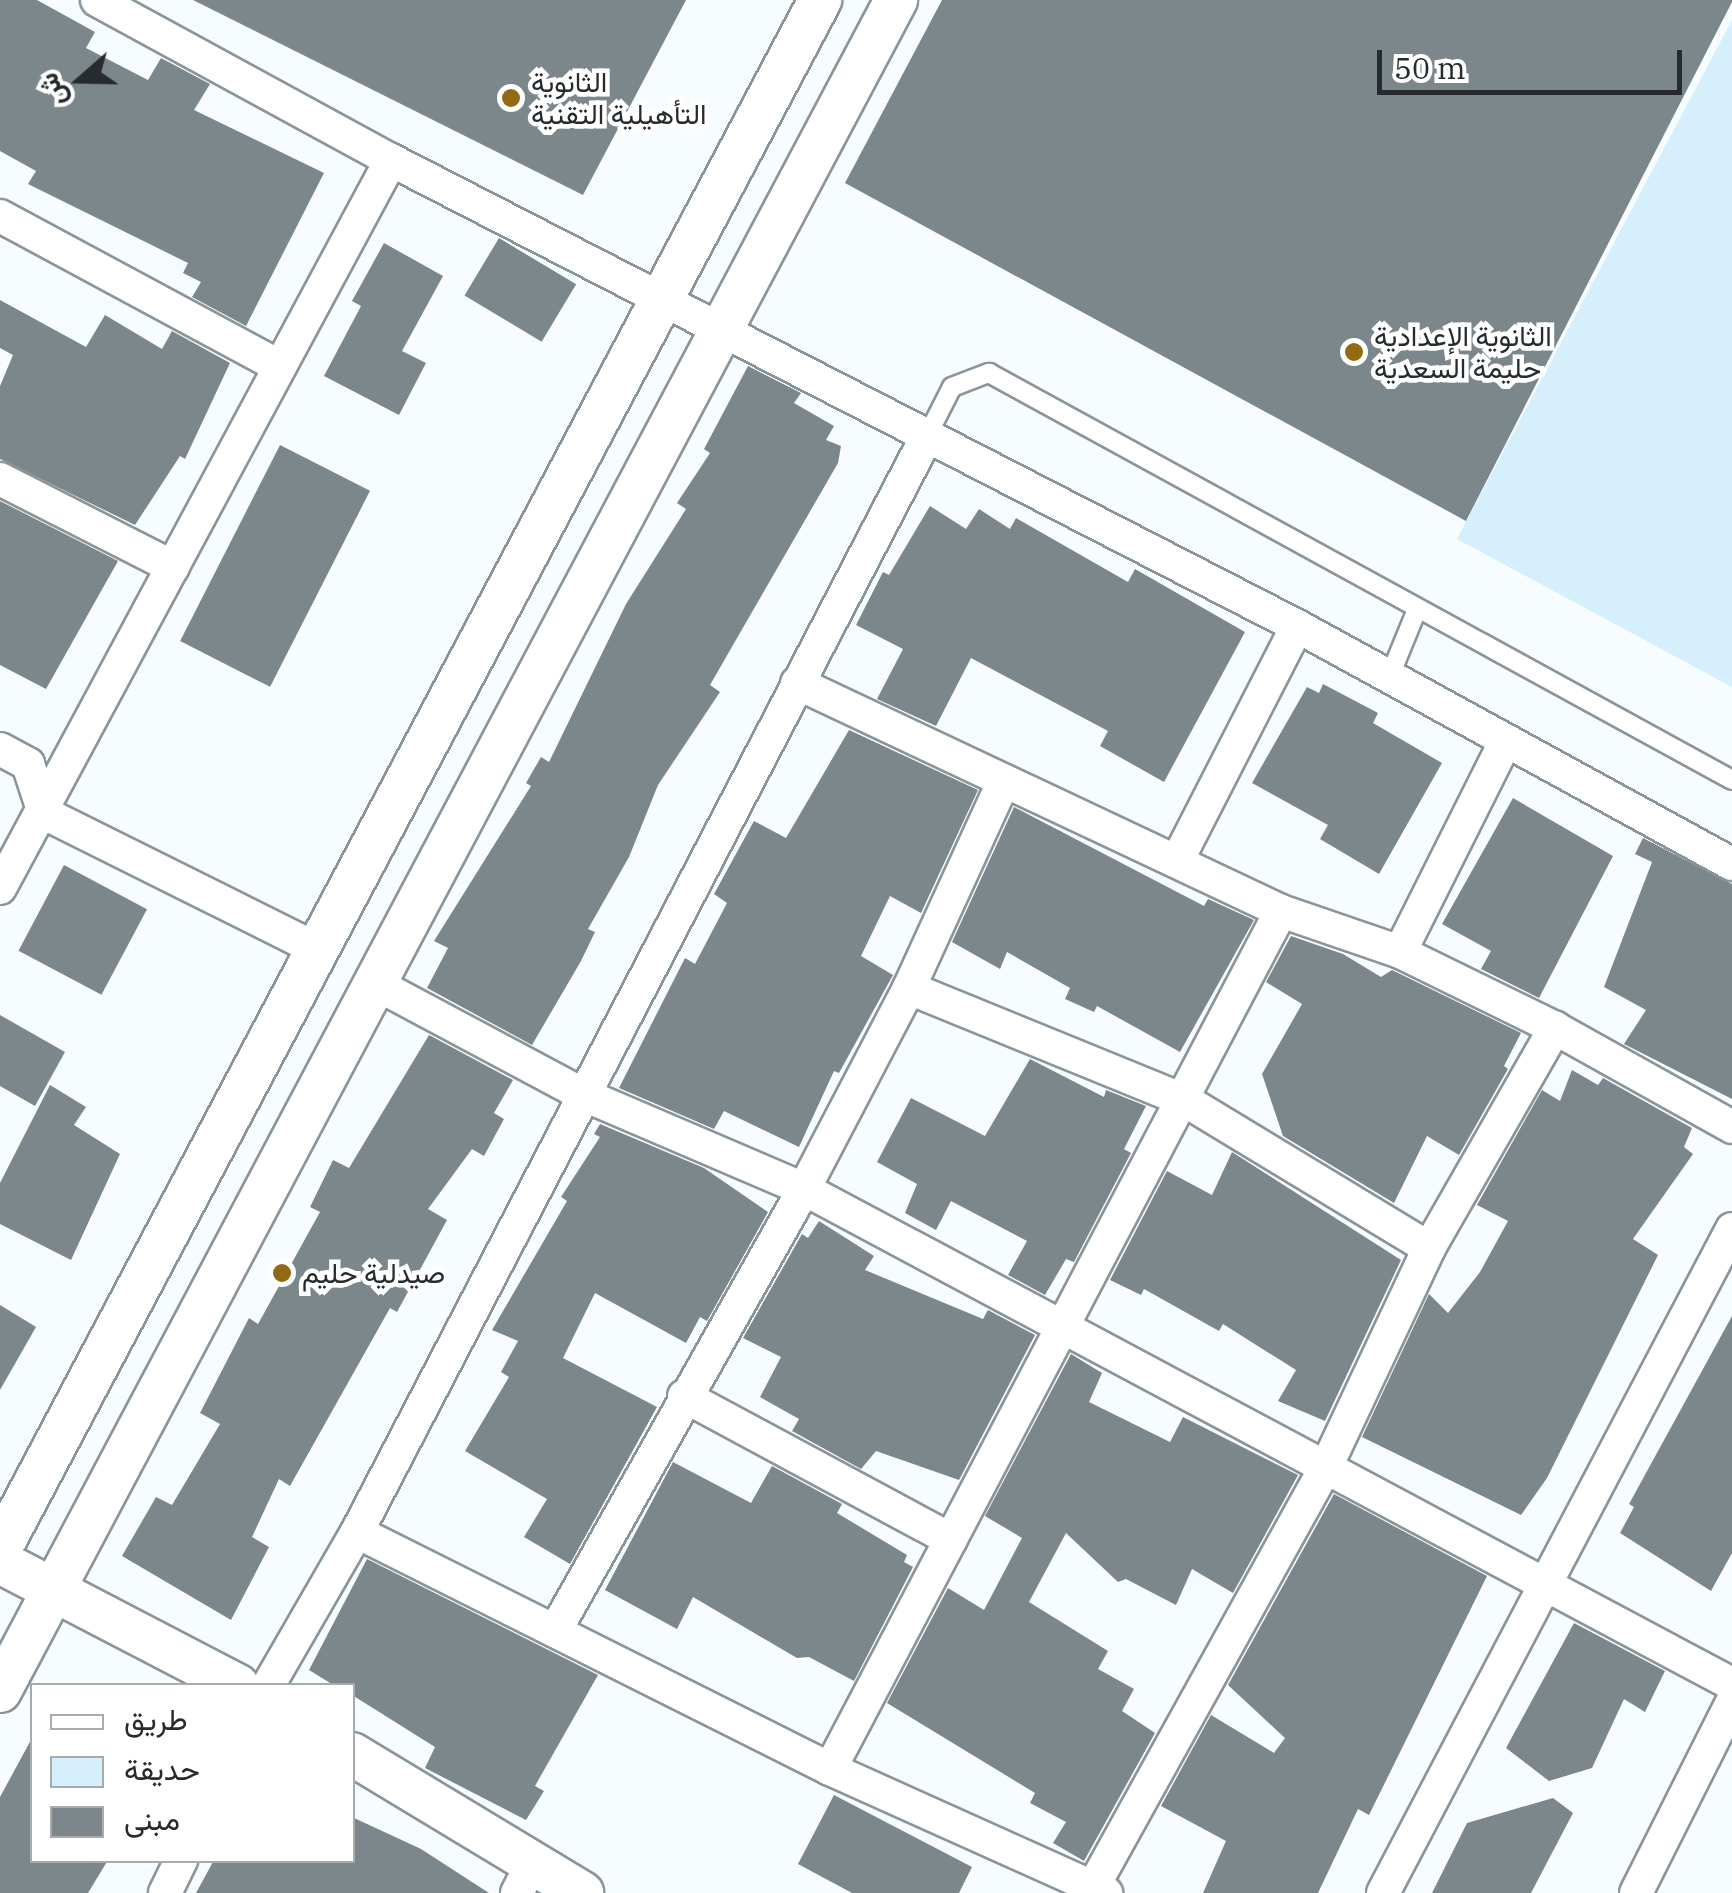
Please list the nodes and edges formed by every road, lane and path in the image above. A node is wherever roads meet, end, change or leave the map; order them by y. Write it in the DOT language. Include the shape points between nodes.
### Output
graph roads {
  1 [pos="96,0"];
  2 [pos="820,0"];
  3 [pos="896,0"];
  4 [pos="391,160"];
  5 [pos="0,216"];
  6 [pos="664,296"];
  7 [pos="724,327"];
  8 [pos="277,365"];
  9 [pos="926,438"];
  10 [pos="0,479"];
  11 [pos="172,567"];
  12 [pos="1416,612"];
  13 [pos="1298,626"];
  14 [pos="1389,678"];
  15 [pos="797,683"];
  16 [pos="1505,742"];
  17 [pos="0,750"];
  18 [pos="1732,780"];
  19 [pos="1003,783"];
  20 [pos="44,813"];
  21 [pos="1177,861"];
  22 [pos="1732,864"];
  23 [pos="0,888"];
  24 [pos="1281,911"];
  25 [pos="321,951"];
  26 [pos="1400,952"];
  27 [pos="374,982"];
  28 [pos="910,988"];
  29 [pos="1555,1028"];
  30 [pos="582,1094"];
  31 [pos="1186,1101"];
  32 [pos="1732,1127"];
  33 [pos="804,1189"];
  34 [pos="1732,1229"];
  35 [pos="1430,1248"];
  36 [pos="1063,1325"];
  37 [pos="684,1396"];
  38 [pos="1327,1464"];
  39 [pos="357,1532"];
  40 [pos="951,1540"];
  41 [pos="0,1549"];
  42 [pos="0,1562"];
  43 [pos="1547,1587"];
  44 [pos="52,1588"];
  45 [pos="555,1631"];
  46 [pos="232,1683"];
  47 [pos="270,1683"];
  48 [pos="1732,1684"];
  49 [pos="0,1691"];
  50 [pos="1732,1702"];
  51 [pos="355,1756"];
  52 [pos="830,1769"];
  53 [pos="180,1863"];
  54 [pos="524,1879"];
  55 [pos="1100,1890"];
  56 [pos="165,1893"];
  57 [pos="582,1893"];
  58 [pos="1383,1893"];
  59 [pos="1636,1893"];
  1 -- 4 [label="street"];
  2 -- 6 [label="street"];
  3 -- 7 [label="street"];
  4 -- 6 [label="street"];
  4 -- 8 [label="street"];
  5 -- 8 [label="street"];
  6 -- 7 [label="street"];
  6 -- 25 [label="street"];
  7 -- 9 [label="street"];
  7 -- 27 [label="street"];
  8 -- 11 [label="street"];
  9 -- 12 [label="lane" via="952,387 989,373"];
  9 -- 13 [label="street"];
  9 -- 15 [label="street"];
  10 -- 11 [label="street"];
  11 -- 20 [label="street"];
  12 -- 14 [label="lane"];
  12 -- 18 [label="lane"];
  13 -- 14 [label="street"];
  13 -- 21 [label="street"];
  14 -- 16 [label="street"];
  15 -- 19 [label="street"];
  15 -- 30 [label="street"];
  16 -- 22 [label="street"];
  16 -- 26 [label="street"];
  17 -- 20 [label="street" via="28,764"];
  19 -- 21 [label="street"];
  19 -- 28 [label="street"];
  20 -- 23 [label="street"];
  20 -- 25 [label="street"];
  21 -- 24 [label="street"];
  24 -- 26 [label="street"];
  24 -- 31 [label="street"];
  25 -- 41 [label="street"];
  26 -- 29 [label="street"];
  27 -- 30 [label="street"];
  27 -- 44 [label="street"];
  28 -- 31 [label="street"];
  28 -- 33 [label="street"];
  29 -- 32 [label="street"];
  29 -- 35 [label="street"];
  30 -- 33 [label="street"];
  30 -- 39 [label="street"];
  31 -- 35 [label="street"];
  31 -- 36 [label="street"];
  33 -- 36 [label="street"];
  33 -- 37 [label="street"];
  34 -- 43 [label="street"];
  35 -- 38 [label="street"];
  36 -- 38 [label="street"];
  36 -- 40 [label="street"];
  37 -- 40 [label="street"];
  37 -- 45 [label="street"];
  38 -- 43 [label="street"];
  38 -- 55 [label="street"];
  39 -- 45 [label="street"];
  39 -- 47 [label="street"];
  40 -- 52 [label="street"];
  42 -- 44 [label="street"];
  43 -- 48 [label="street"];
  43 -- 58 [label="street"];
  44 -- 46 [label="street"];
  44 -- 49 [label="street"];
  45 -- 52 [label="street"];
  50 -- 59 [label="street"];
  51 -- 54 [label="street"];
  52 -- 55 [label="street"];
  53 -- 56 [label="street"];
  54 -- 57 [label="street"];
}
